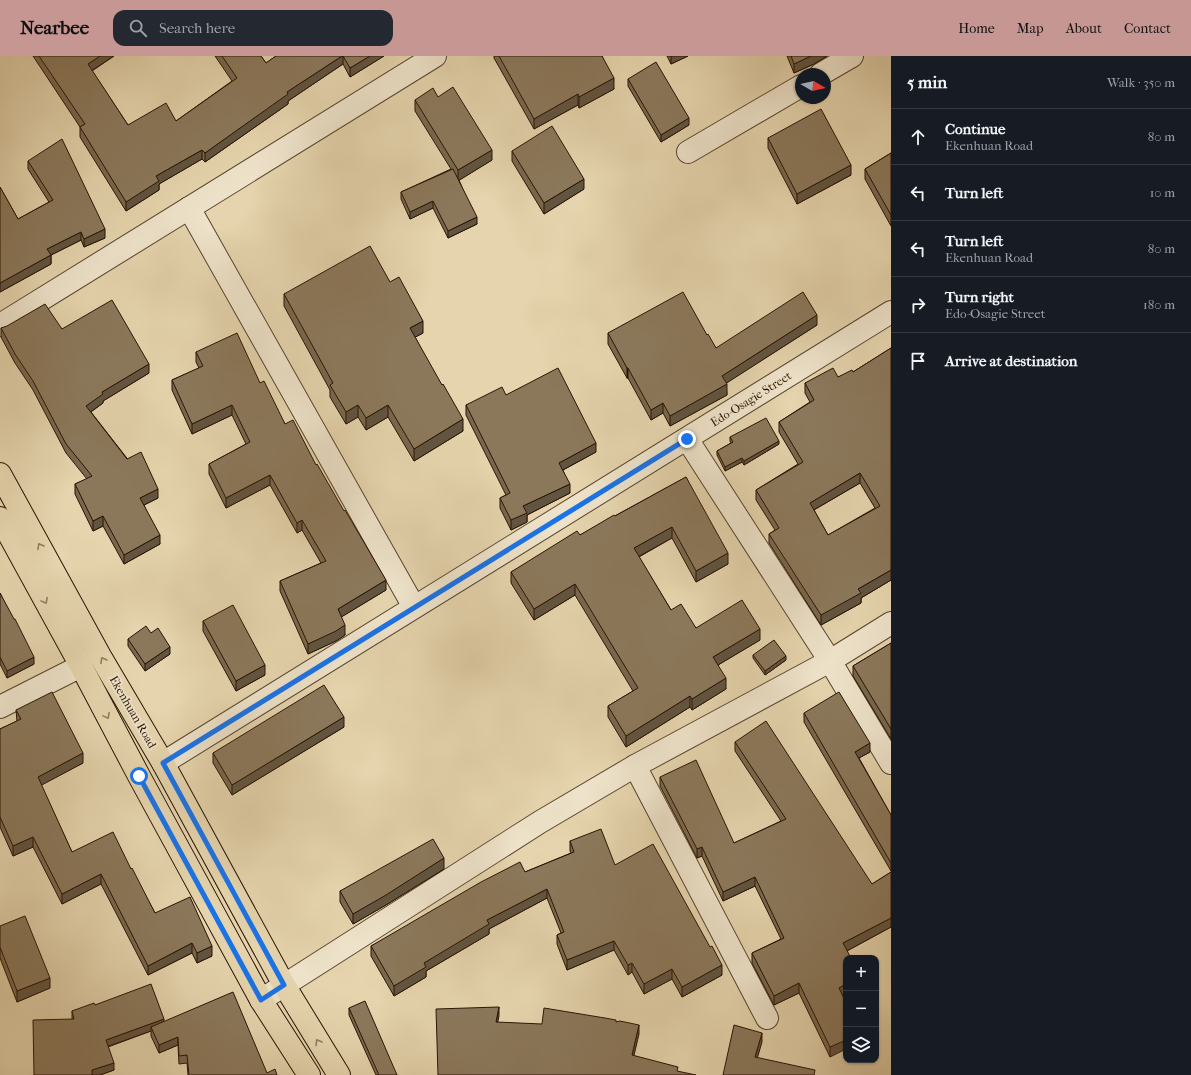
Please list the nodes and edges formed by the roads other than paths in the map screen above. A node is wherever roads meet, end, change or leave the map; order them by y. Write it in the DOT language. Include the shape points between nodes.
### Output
graph roads {
  1 [pos="435,56"];
  2 [pos="852,56"];
  3 [pos="831,68"];
  4 [pos="795,90"];
  5 [pos="688,152"];
  6 [pos="189,208"];
  7 [pos="891,312"];
  8 [pos="0,325"];
  9 [pos="687,439"];
  10 [pos="0,474"];
  11 [pos="0,518"];
  12 [pos="414,607"];
  13 [pos="891,623"];
  14 [pos="830,661"];
  15 [pos="81,666"];
  16 [pos="0,707"];
  17 [pos="163,763"];
  18 [pos="891,764"];
  19 [pos="635,766"];
  20 [pos="284,985"];
  21 [pos="261,1000"];
  22 [pos="767,1018"];
  23 [pos="309,1075"];
  24 [pos="338,1075"];
  1 -- 6 [label="street"];
  2 -- 3 [label="street"];
  4 -- 5 [label="street"];
  6 -- 8 [label="street"];
  6 -- 12 [label="street"];
  7 -- 9 [label="street, Edo-Osagie Street"];
  9 -- 12 [label="street, Edo-Osagie Street"];
  9 -- 14 [label="street"];
  17 -- 10 [label="main road, Ekenhuan Road, one-way" via="100,656"];
  11 -- 15 [label="main road, Ekenhuan Road, one-way"];
  12 -- 17 [label="street, Edo-Osagie Street"];
  13 -- 14 [label="street"];
  14 -- 18 [label="street"];
  14 -- 19 [label="street"];
  15 -- 16 [label="street"];
  15 -- 21 [label="main road, Ekenhuan Road, one-way"];
  17 -- 20 [label="main road, Ekenhuan Road"];
  19 -- 20 [label="street" via="540,822"];
  19 -- 22 [label="street"];
  20 -- 21 [label="street"];
  24 -- 20 [label="main road, Ekenhuan Road, one-way"];
  21 -- 23 [label="main road, Ekenhuan Road"];
}
